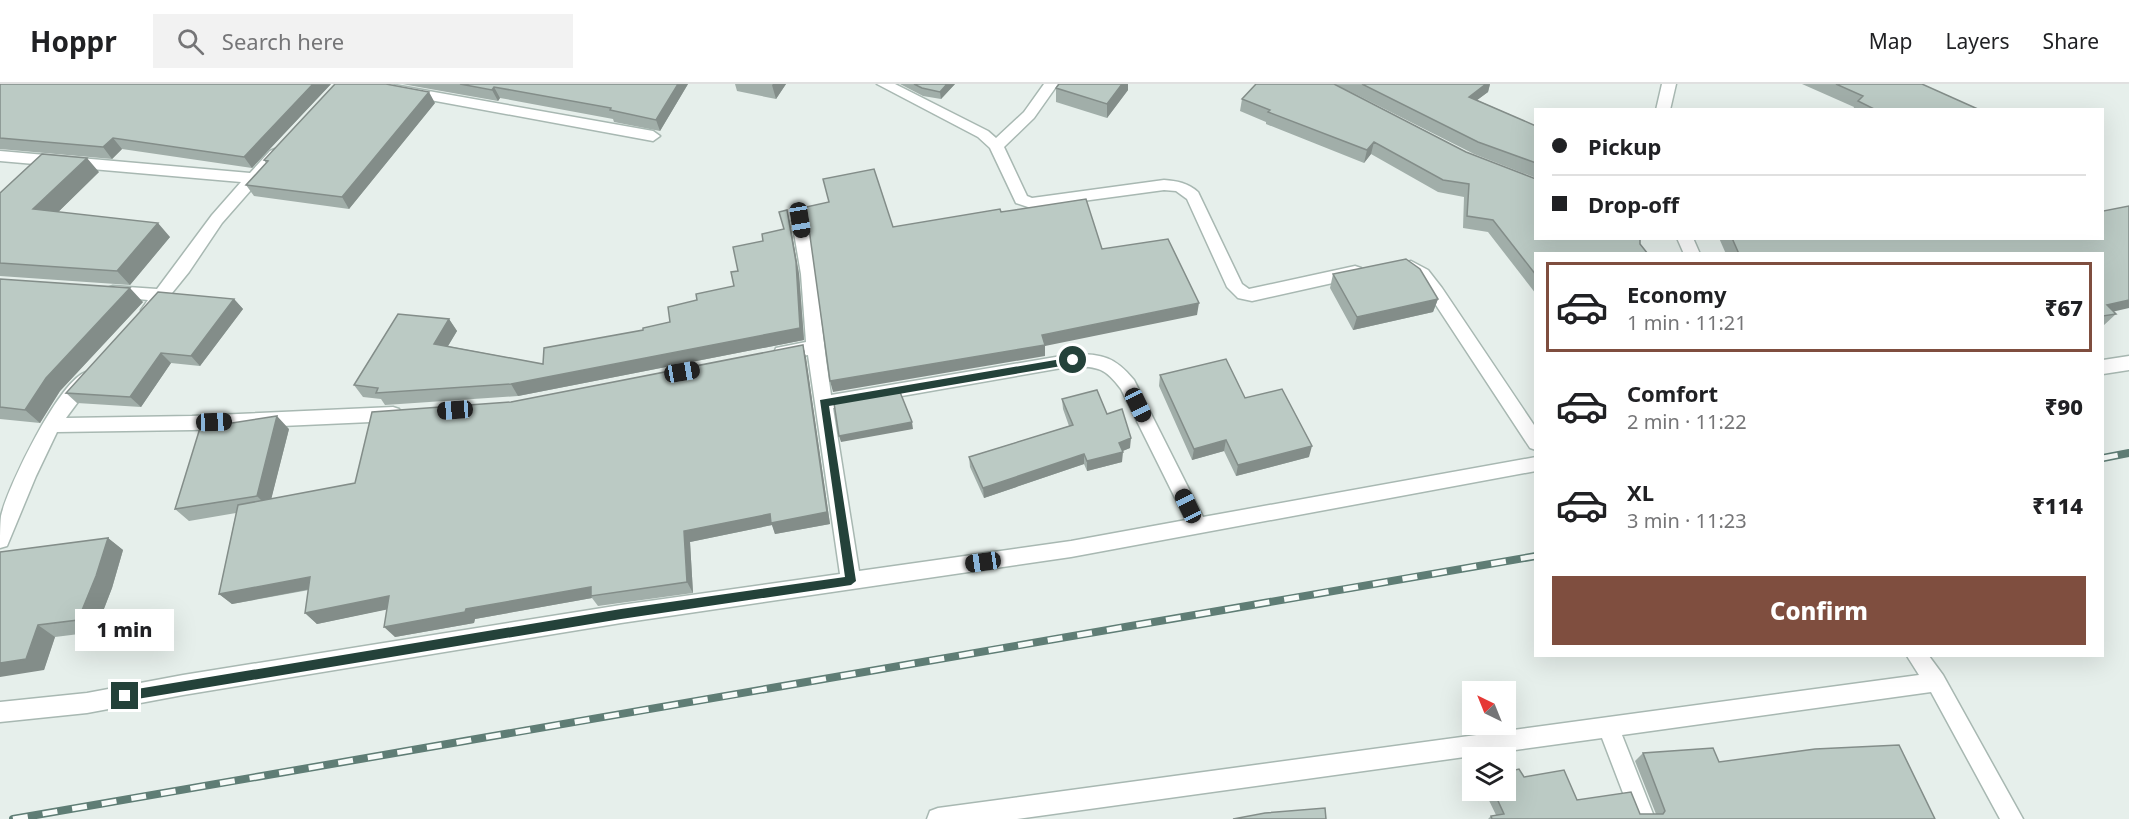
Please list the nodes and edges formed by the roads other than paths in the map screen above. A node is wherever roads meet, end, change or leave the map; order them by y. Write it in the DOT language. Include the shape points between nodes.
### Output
graph roads {
  1 [pos="365,84"];
  2 [pos="884,84"];
  3 [pos="1051,84"];
  4 [pos="1669,84"];
  5 [pos="1664,108"];
  6 [pos="653,136"];
  7 [pos="285,144"];
  8 [pos="996,146"];
  9 [pos="0,156"];
  10 [pos="252,178"];
  11 [pos="800,220"];
  12 [pos="1398,262"];
  13 [pos="1375,268"];
  14 [pos="93,290"];
  15 [pos="162,295"];
  16 [pos="139,321"];
  17 [pos="814,347"];
  18 [pos="768,356"];
  19 [pos="2129,363"];
  20 [pos="2104,367"];
  21 [pos="95,369"];
  22 [pos="823,403"];
  23 [pos="412,413"];
  24 [pos="50,425"];
  25 [pos="1534,440"];
  26 [pos="1534,464"];
  27 [pos="1198,526"];
  28 [pos="0,540"];
  29 [pos="851,581"];
  30 [pos="1918,657"];
  31 [pos="1936,682"];
  32 [pos="0,712"];
  33 [pos="1608,726"];
  34 [pos="939,819"];
  35 [pos="1644,819"];
  36 [pos="2012,819"];
  1 -- 6 [label="street"];
  2 -- 8 [label="street" via="983,134"];
  3 -- 8 [label="street" via="1029,115"];
  4 -- 5 [label="street"];
  7 -- 10 [label="street"];
  8 -- 13 [label="street" via="1021,199 1031,203 1164,185 1187,189 1235,287 1248,297"];
  9 -- 10 [label="street"];
  10 -- 15 [label="street"];
  11 -- 17 [label="street" via="809,274"];
  12 -- 25 [label="street" via="1422,274 1436,292"];
  14 -- 15 [label="street"];
  15 -- 16 [label="street"];
  17 -- 18 [label="street"];
  17 -- 22 [label="street"];
  19 -- 20 [label="street"];
  21 -- 24 [label="street"];
  22 -- 27 [label="street" via="1073,360 1095,360 1114,366 1128,385"];
  22 -- 29 [label="street"];
  23 -- 24 [label="street"];
  24 -- 28 [label="street"];
  26 -- 27 [label="street"];
  27 -- 29 [label="street"];
  29 -- 32 [label="street" via="587,619 87,703"];
  30 -- 31 [label="street"];
  31 -- 33 [label="street"];
  31 -- 36 [label="street"];
  33 -- 34 [label="street"];
  33 -- 35 [label="street"];
}
